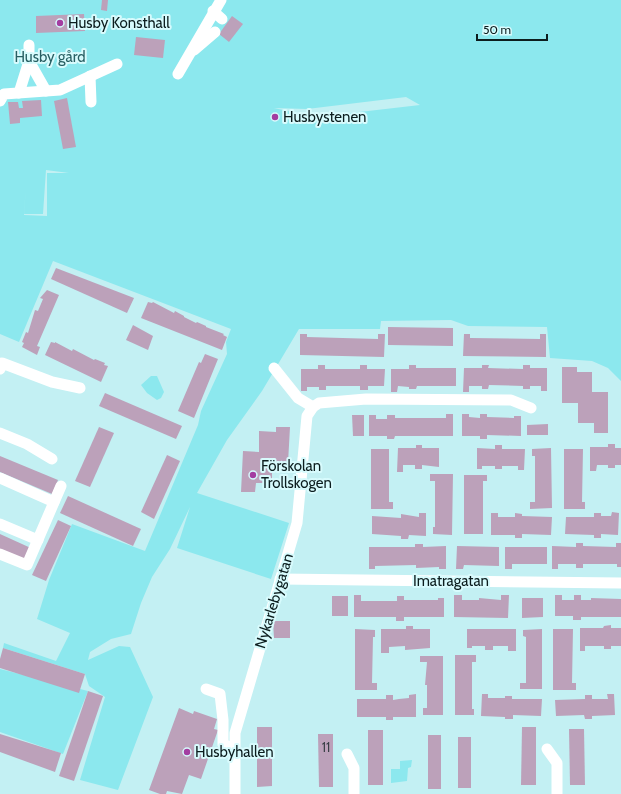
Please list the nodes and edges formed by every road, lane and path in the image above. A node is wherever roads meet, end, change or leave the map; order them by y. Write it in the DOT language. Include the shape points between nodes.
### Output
graph roads {
  1 [pos="221,0"];
  2 [pos="213,11"];
  3 [pos="222,19"];
  4 [pos="215,32"];
  5 [pos="30,45"];
  6 [pos="189,55"];
  7 [pos="29,61"];
  8 [pos="117,64"];
  9 [pos="178,74"];
  10 [pos="90,76"];
  11 [pos="46,91"];
  12 [pos="19,93"];
  13 [pos="0,101"];
  14 [pos="91,102"];
  15 [pos="274,368"];
  16 [pos="0,369"];
  17 [pos="80,388"];
  18 [pos="313,407"];
  19 [pos="531,408"];
  20 [pos="0,433"];
  21 [pos="52,459"];
  22 [pos="0,478"];
  23 [pos="61,486"];
  24 [pos="54,502"];
  25 [pos="0,524"];
  26 [pos="38,540"];
  27 [pos="0,554"];
  28 [pos="280,579"];
  29 [pos="621,583"];
  30 [pos="206,689"];
  31 [pos="234,749"];
  32 [pos="547,749"];
  33 [pos="347,754"];
  34 [pos="235,794"];
  35 [pos="354,794"];
  36 [pos="557,794"];
  1 -- 2 [label="street"];
  2 -- 3 [label="street"];
  2 -- 6 [label="street"];
  4 -- 6 [label="street"];
  5 -- 7 [label="street"];
  6 -- 9 [label="street"];
  7 -- 11 [label="street"];
  7 -- 12 [label="street"];
  8 -- 10 [label="street"];
  10 -- 11 [label="street" via="60,90"];
  10 -- 14 [label="street"];
  11 -- 12 [label="street"];
  12 -- 13 [label="street" via="4,94"];
  15 -- 18 [label="street" via="298,398"];
  16 -- 17 [label="street" via="2,363 52,382"];
  18 -- 19 [label="street" via="319,403 347,400 388,399 511,400"];
  18 -- 28 [label="street, Nykarlebygatan" via="307,416 297,523"];
  20 -- 21 [label="street" via="27,444"];
  22 -- 24 [label="street"];
  23 -- 24 [label="street"];
  24 -- 26 [label="street"];
  25 -- 26 [label="street"];
  26 -- 27 [label="street" via="27,565"];
  28 -- 29 [label="street, Imatragatan"];
  28 -- 31 [label="street, Nykarlebygatan" via="235,733"];
  30 -- 31 [label="street" via="220,694 223,744"];
  31 -- 34 [label="street, Nykarlebygatan"];
  32 -- 36 [label="street" via="557,763"];
  33 -- 35 [label="street" via="354,768"];
}
